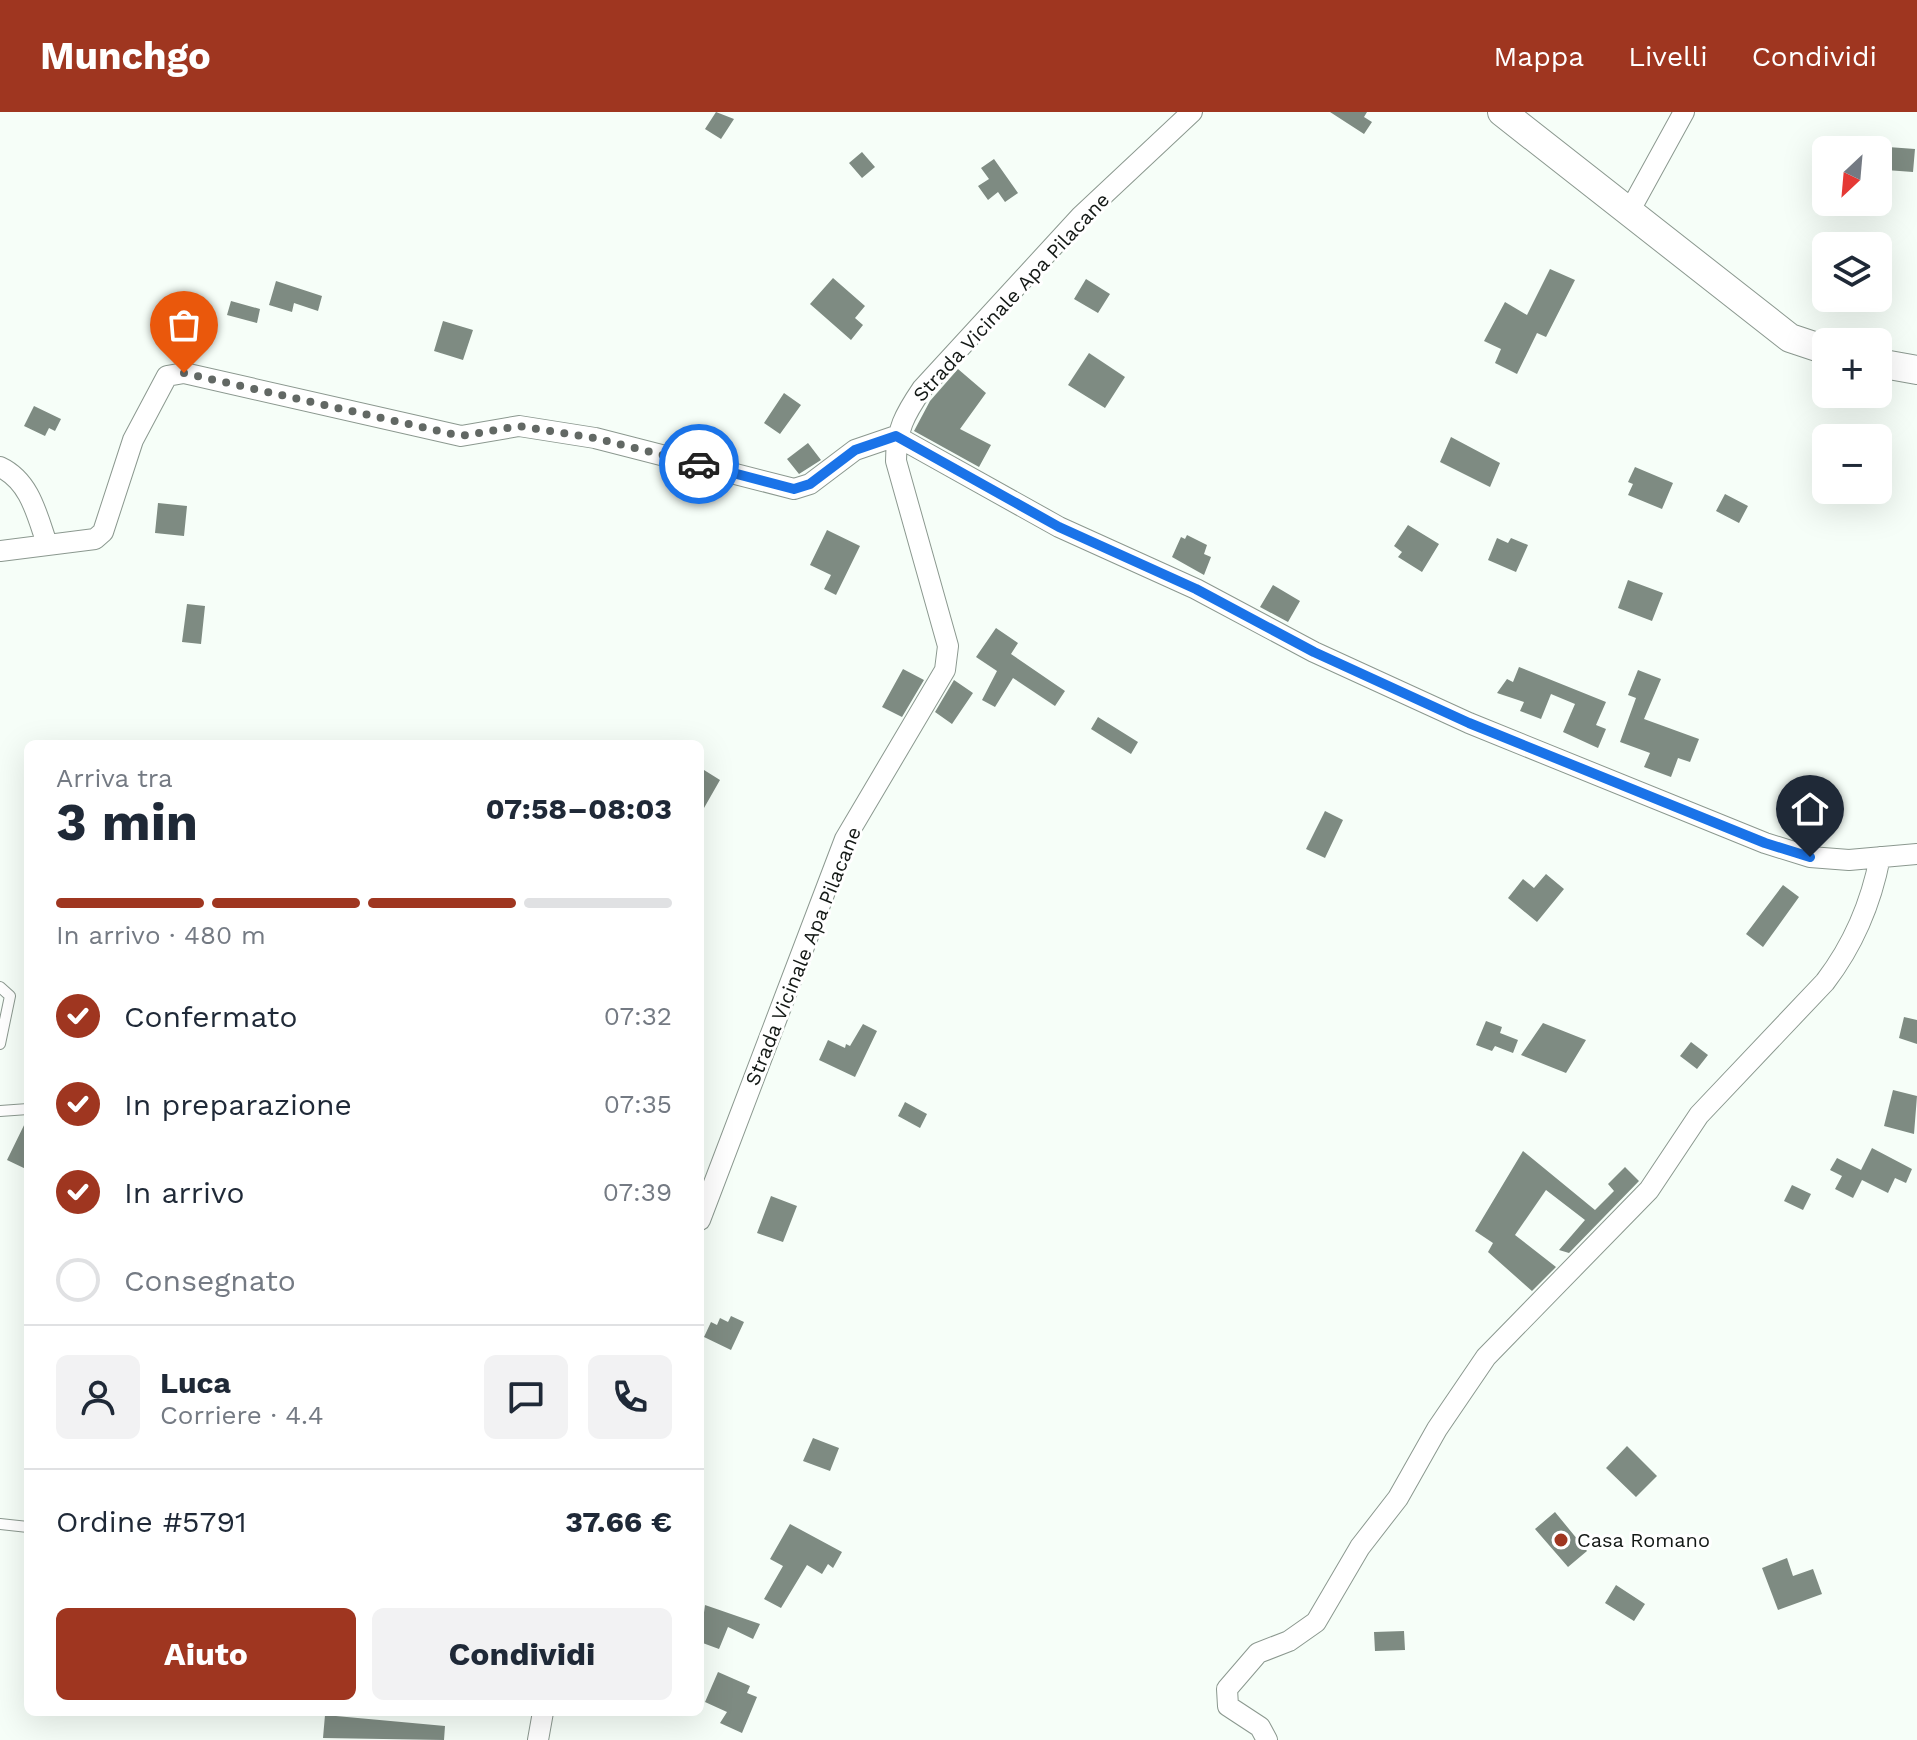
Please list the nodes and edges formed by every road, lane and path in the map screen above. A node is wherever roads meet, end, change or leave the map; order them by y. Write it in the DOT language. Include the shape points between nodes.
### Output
graph roads {
  1 [pos="1192,112"];
  2 [pos="1502,112"];
  3 [pos="1684,112"];
  4 [pos="1629,212"];
  5 [pos="1812,345"];
  6 [pos="1892,366"];
  7 [pos="1917,370"];
  8 [pos="896,436"];
  9 [pos="0,467"];
  10 [pos="47,544"];
  11 [pos="0,551"];
  12 [pos="1917,854"];
  13 [pos="1880,857"];
  14 [pos="0,987"];
  15 [pos="0,1044"];
  16 [pos="24,1109"];
  17 [pos="0,1111"];
  18 [pos="704,1209"];
  19 [pos="0,1524"];
  20 [pos="24,1527"];
  21 [pos="542,1716"];
  22 [pos="538,1740"];
  23 [pos="1267,1740"];
  1 -- 8 [label="street, Strada Vicinale Apa Pilacane" via="1081,216 922,389"];
  2 -- 4 [label="main road"];
  3 -- 4 [label="street"];
  4 -- 5 [label="main road" via="1790,338"];
  6 -- 7 [label="main road"];
  8 -- 10 [label="street" via="855,450 810,484 794,489 595,438 519,426 461,436 184,373 167,376 133,440 103,532 95,539"];
  8 -- 13 [label="street" via="1059,527 1469,723 1765,843 1810,857"];
  8 -- 18 [label="street, Strada Vicinale Apa Pilacane" via="896,461 948,646 945,670 845,839"];
  9 -- 10 [label="street" via="27,490"];
  10 -- 11 [label="street"];
  12 -- 13 [label="street"];
  13 -- 23 [label="street" via="1866,914 1833,970 1699,1115 1649,1190 1486,1357 1316,1622 1289,1641 1258,1653 1227,1689 1228,1706 1260,1727"];
  14 -- 15 [label="lane" via="10,996"];
  16 -- 17 [label="lane"];
  19 -- 20 [label="lane"];
  21 -- 22 [label="street"];
}
